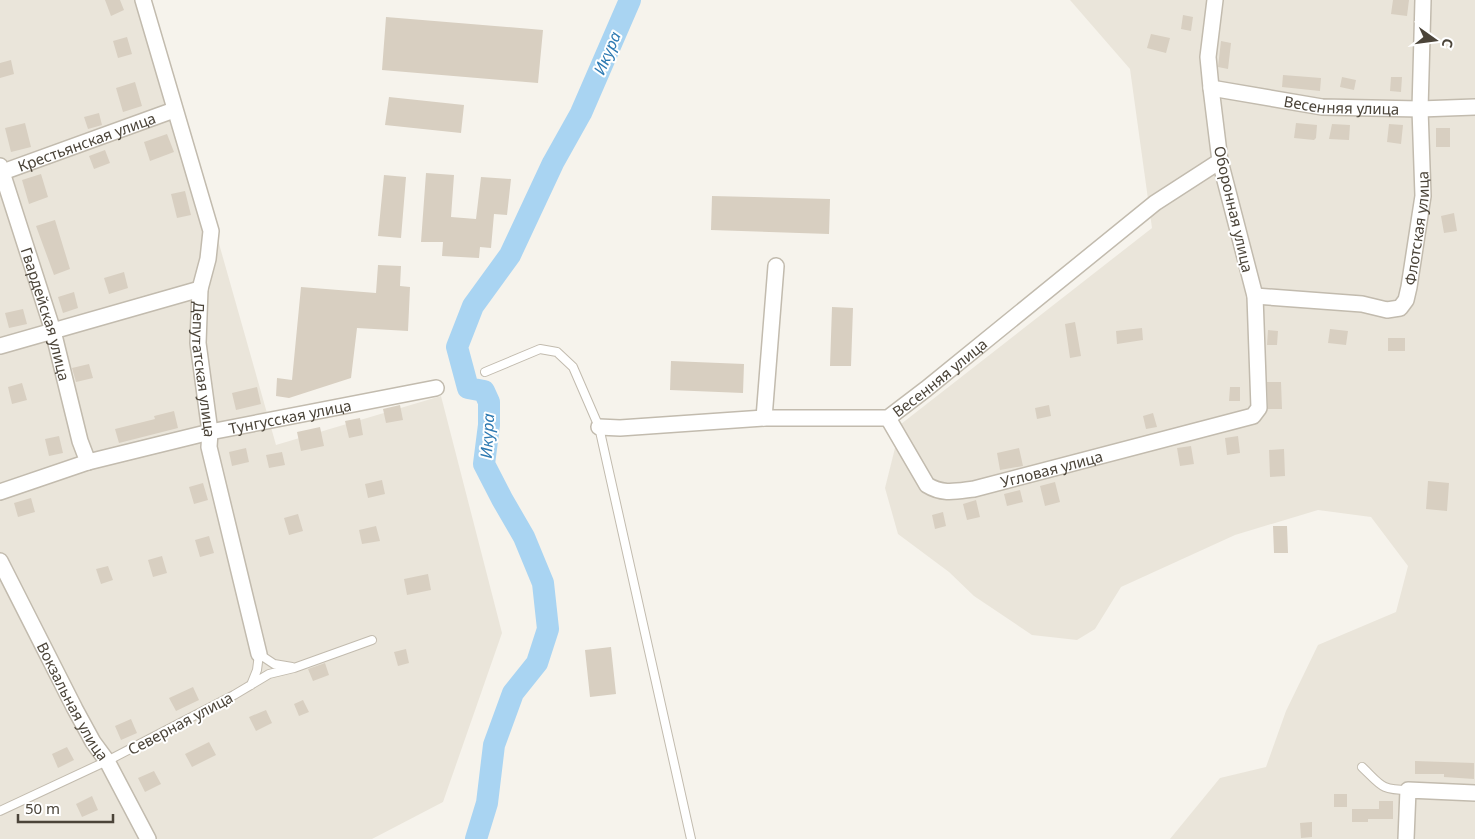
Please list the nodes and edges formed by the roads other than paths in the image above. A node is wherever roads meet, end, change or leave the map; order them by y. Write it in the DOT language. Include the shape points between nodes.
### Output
graph roads {
  1 [pos="143,0"];
  2 [pos="1214,0"];
  3 [pos="1422,0"];
  4 [pos="1211,88"];
  5 [pos="1475,107"];
  6 [pos="1420,109"];
  7 [pos="174,110"];
  8 [pos="1220,161"];
  9 [pos="1,170"];
  10 [pos="776,266"];
  11 [pos="200,289"];
  12 [pos="1255,296"];
  13 [pos="53,330"];
  14 [pos="0,346"];
  15 [pos="485,372"];
  16 [pos="436,388"];
  17 [pos="1253,416"];
  18 [pos="764,418"];
  19 [pos="888,418"];
  20 [pos="599,427"];
  21 [pos="210,432"];
  22 [pos="80,441"];
  23 [pos="106,459"];
  24 [pos="88,462"];
  25 [pos="0,492"];
  26 [pos="0,561"];
  27 [pos="372,640"];
  28 [pos="259,654"];
  29 [pos="294,668"];
  30 [pos="251,685"];
  31 [pos="107,761"];
  32 [pos="1362,768"];
  33 [pos="1408,790"];
  34 [pos="1475,794"];
  35 [pos="0,811"];
  36 [pos="148,839"];
  37 [pos="691,839"];
  38 [pos="1406,839"];
  1 -- 7 [label="street, Депутатская улица"];
  2 -- 4 [label="street, Оборонная улица" via="1208,57"];
  3 -- 6 [label="street, Флотская улица"];
  4 -- 6 [label="street, Весенняя улица" via="1322,107"];
  4 -- 8 [label="street, Оборонная улица"];
  5 -- 6 [label="street, Весенняя улица"];
  6 -- 12 [label="street, Флотская улица" via="1423,196 1409,287 1400,308 1387,310 1362,304"];
  7 -- 9 [label="street, Крестьянская улица"];
  7 -- 11 [label="street, Депутатская улица" via="211,231"];
  8 -- 12 [label="street, Оборонная улица"];
  8 -- 19 [label="street, Весенняя улица" via="1155,203"];
  9 -- 13 [label="street, Гвардейская улица"];
  10 -- 18 [label="street"];
  11 -- 13 [label="street"];
  11 -- 21 [label="street, Депутатская улица" via="198,343"];
  12 -- 17 [label="street, Оборонная улица" via="1259,408"];
  13 -- 14 [label="street"];
  13 -- 22 [label="street, Гвардейская улица"];
  15 -- 20 [label="lane" via="540,349 557,352 573,368"];
  16 -- 21 [label="street, Тунгусская улица"];
  17 -- 19 [label="street, Угловая улица" via="974,489 950,492 937,491 927,485"];
  18 -- 19 [label="street, Весенняя улица"];
  18 -- 20 [label="street, Весенняя улица"];
  20 -- 37 [label="lane"];
  21 -- 23 [label="street, Тунгусская улица"];
  21 -- 28 [label="street, Депутатская улица" via="209,447"];
  22 -- 23 [label="street"];
  22 -- 24 [label="street, Гвардейская улица"];
  23 -- 24 [label="street, Тунгусская улица"];
  24 -- 25 [label="street, Тунгусская улица"];
  26 -- 31 [label="street, Вокзальная улица" via="75,709"];
  27 -- 29 [label="lane, Северная улица"];
  28 -- 29 [label="lane" via="274,664"];
  28 -- 30 [label="lane"];
  29 -- 30 [label="lane, Северная улица" via="269,674"];
  30 -- 31 [label="lane, Северная улица"];
  31 -- 35 [label="lane, Северная улица"];
  31 -- 36 [label="street, Вокзальная улица"];
  32 -- 33 [label="lane" via="1383,787"];
  33 -- 34 [label="street"];
  33 -- 38 [label="street"];
}
